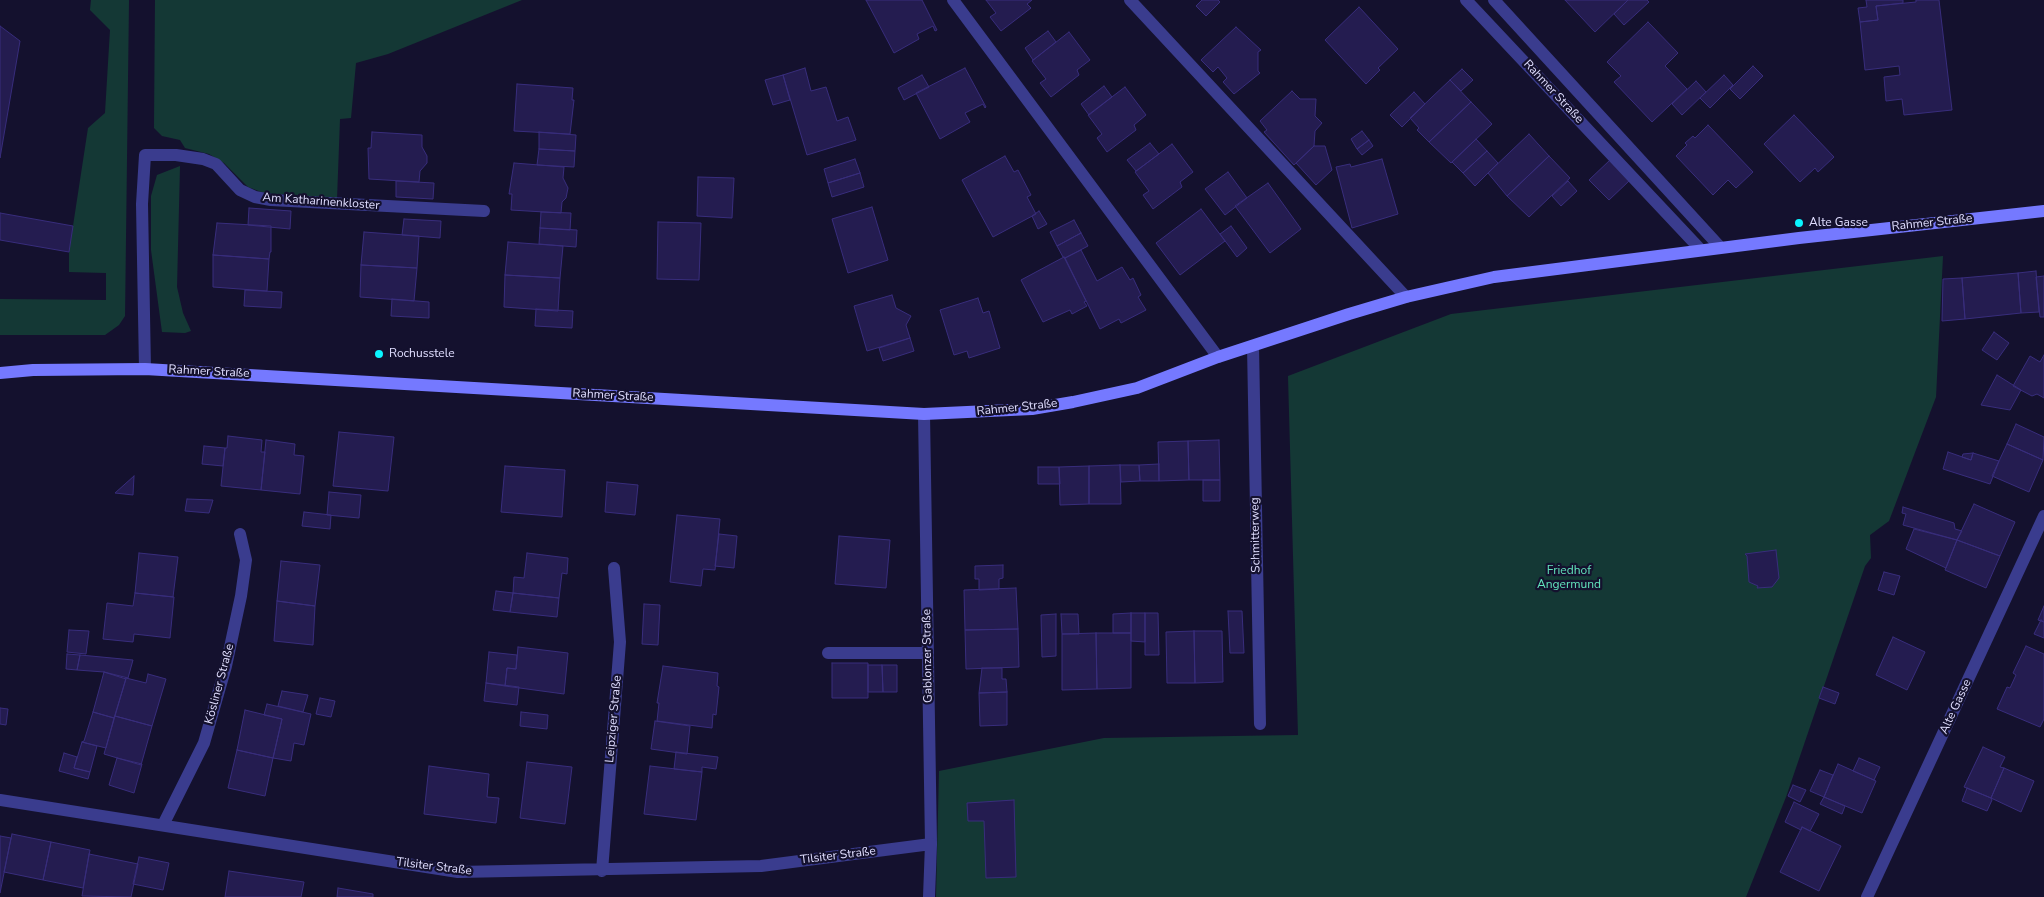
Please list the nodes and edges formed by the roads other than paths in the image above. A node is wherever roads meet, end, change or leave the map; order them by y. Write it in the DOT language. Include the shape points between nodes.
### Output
graph roads {
  1 [pos="953,0"];
  2 [pos="1130,0"];
  3 [pos="1466,0"];
  4 [pos="1494,0"];
  5 [pos="484,211"];
  6 [pos="2044,211"];
  7 [pos="1720,247"];
  8 [pos="1701,250"];
  9 [pos="1406,298"];
  10 [pos="1253,346"];
  11 [pos="1218,357"];
  12 [pos="145,369"];
  13 [pos="0,373"];
  14 [pos="924,414"];
  15 [pos="2044,516"];
  16 [pos="240,534"];
  17 [pos="614,568"];
  18 [pos="828,653"];
  19 [pos="928,653"];
  20 [pos="1260,724"];
  21 [pos="0,800"];
  22 [pos="163,825"];
  23 [pos="931,844"];
  24 [pos="602,871"];
  25 [pos="929,897"];
  26 [pos="1867,897"];
  1 -- 11 [label="street"];
  2 -- 9 [label="street"];
  3 -- 8 [label="street, Rahmer Straße"];
  4 -- 7 [label="street"];
  5 -- 12 [label="street, Am Katharinenkloster" via="271,200 240,190 216,164 202,159 145,155 142,204"];
  6 -- 7 [label="main road, Rahmer Straße"];
  7 -- 8 [label="main road, Rahmer Straße"];
  8 -- 9 [label="main road, Rahmer Straße" via="1494,276"];
  9 -- 10 [label="main road, Rahmer Straße"];
  10 -- 11 [label="main road, Rahmer Straße"];
  10 -- 20 [label="street, Schmitterweg"];
  11 -- 14 [label="main road, Rahmer Straße" via="1137,388 1073,402 1032,409"];
  12 -- 13 [label="main road, Rahmer Straße"];
  12 -- 14 [label="main road, Rahmer Straße"];
  14 -- 19 [label="street, Gablonzer Straße"];
  15 -- 26 [label="street, Alte Gasse"];
  16 -- 22 [label="street, Kösliner Straße" via="246,560 226,666 204,743"];
  17 -- 24 [label="street, Leipziger Straße" via="620,642"];
  18 -- 19 [label="street"];
  19 -- 23 [label="street, Gablonzer Straße"];
  21 -- 22 [label="street, Tilsiter Straße"];
  22 -- 24 [label="street, Tilsiter Straße" via="458,872"];
  23 -- 24 [label="street, Tilsiter Straße" via="761,866"];
  23 -- 25 [label="street, Gablonzer Straße"];
}
